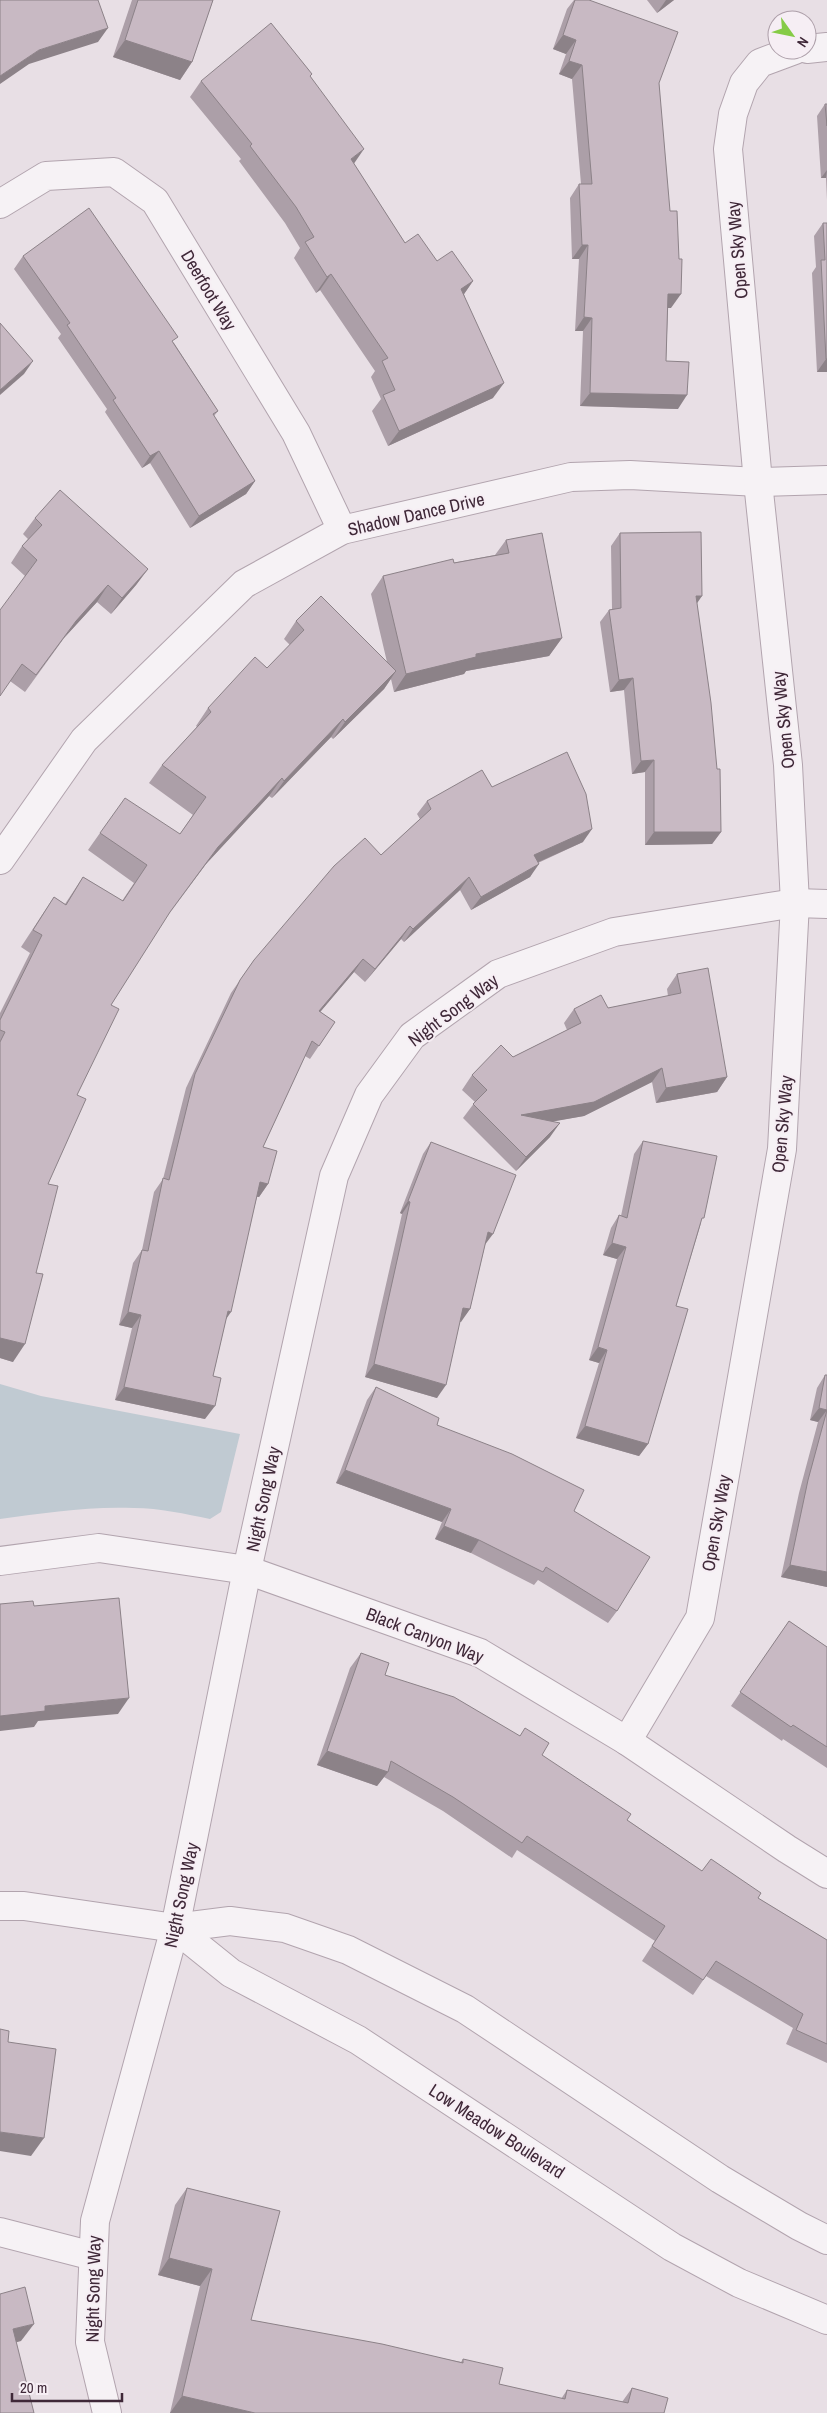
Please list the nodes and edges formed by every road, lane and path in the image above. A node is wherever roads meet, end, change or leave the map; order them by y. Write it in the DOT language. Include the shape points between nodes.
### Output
graph roads {
  1 [pos="768,60"];
  2 [pos="0,204"];
  3 [pos="827,480"];
  4 [pos="758,482"];
  5 [pos="342,530"];
  6 [pos="0,860"];
  7 [pos="796,903"];
  8 [pos="827,904"];
  9 [pos="0,1561"];
  10 [pos="247,1570"];
  11 [pos="627,1741"];
  12 [pos="827,1874"];
  13 [pos="0,1906"];
  14 [pos="175,1928"];
  15 [pos="0,2232"];
  16 [pos="827,2240"];
  17 [pos="93,2256"];
  18 [pos="827,2320"];
  19 [pos="107,2413"];
  1 -- 4 [label="street, Open Sky Way" via="760,63 744,83 733,114 728,149"];
  2 -- 5 [label="street, Deerfoot Way" via="46,176 114,172 155,201 296,433"];
  3 -- 4 [label="street"];
  4 -- 5 [label="street, Shadow Dance Drive" via="630,475 571,477"];
  4 -- 7 [label="street, Open Sky Way" via="788,765"];
  5 -- 6 [label="street, Shadow Dance Drive" via="244,584 84,740"];
  7 -- 8 [label="street, Night Song Way"];
  7 -- 10 [label="street, Night Song Way" via="614,932 498,974 412,1036 368,1096 334,1176"];
  7 -- 11 [label="street, Open Sky Way" via="782,1149 700,1618"];
  9 -- 10 [label="street, Black Canyon Way" via="99,1548"];
  10 -- 11 [label="street, Black Canyon Way" via="480,1653"];
  10 -- 14 [label="street, Night Song Way"];
  11 -- 12 [label="street, Black Canyon Way"];
  13 -- 14 [label="street" via="24,1906"];
  14 -- 16 [label="street" via="230,1921 285,1928 348,1950 464,2009 720,2179"];
  14 -- 17 [label="street, Night Song Way" via="95,2221"];
  14 -- 18 [label="street, Low Meadow Boulevard" via="231,1973 358,2040 672,2247 739,2283"];
  15 -- 17 [label="street"];
  17 -- 19 [label="street, Night Song Way" via="90,2342"];
}
